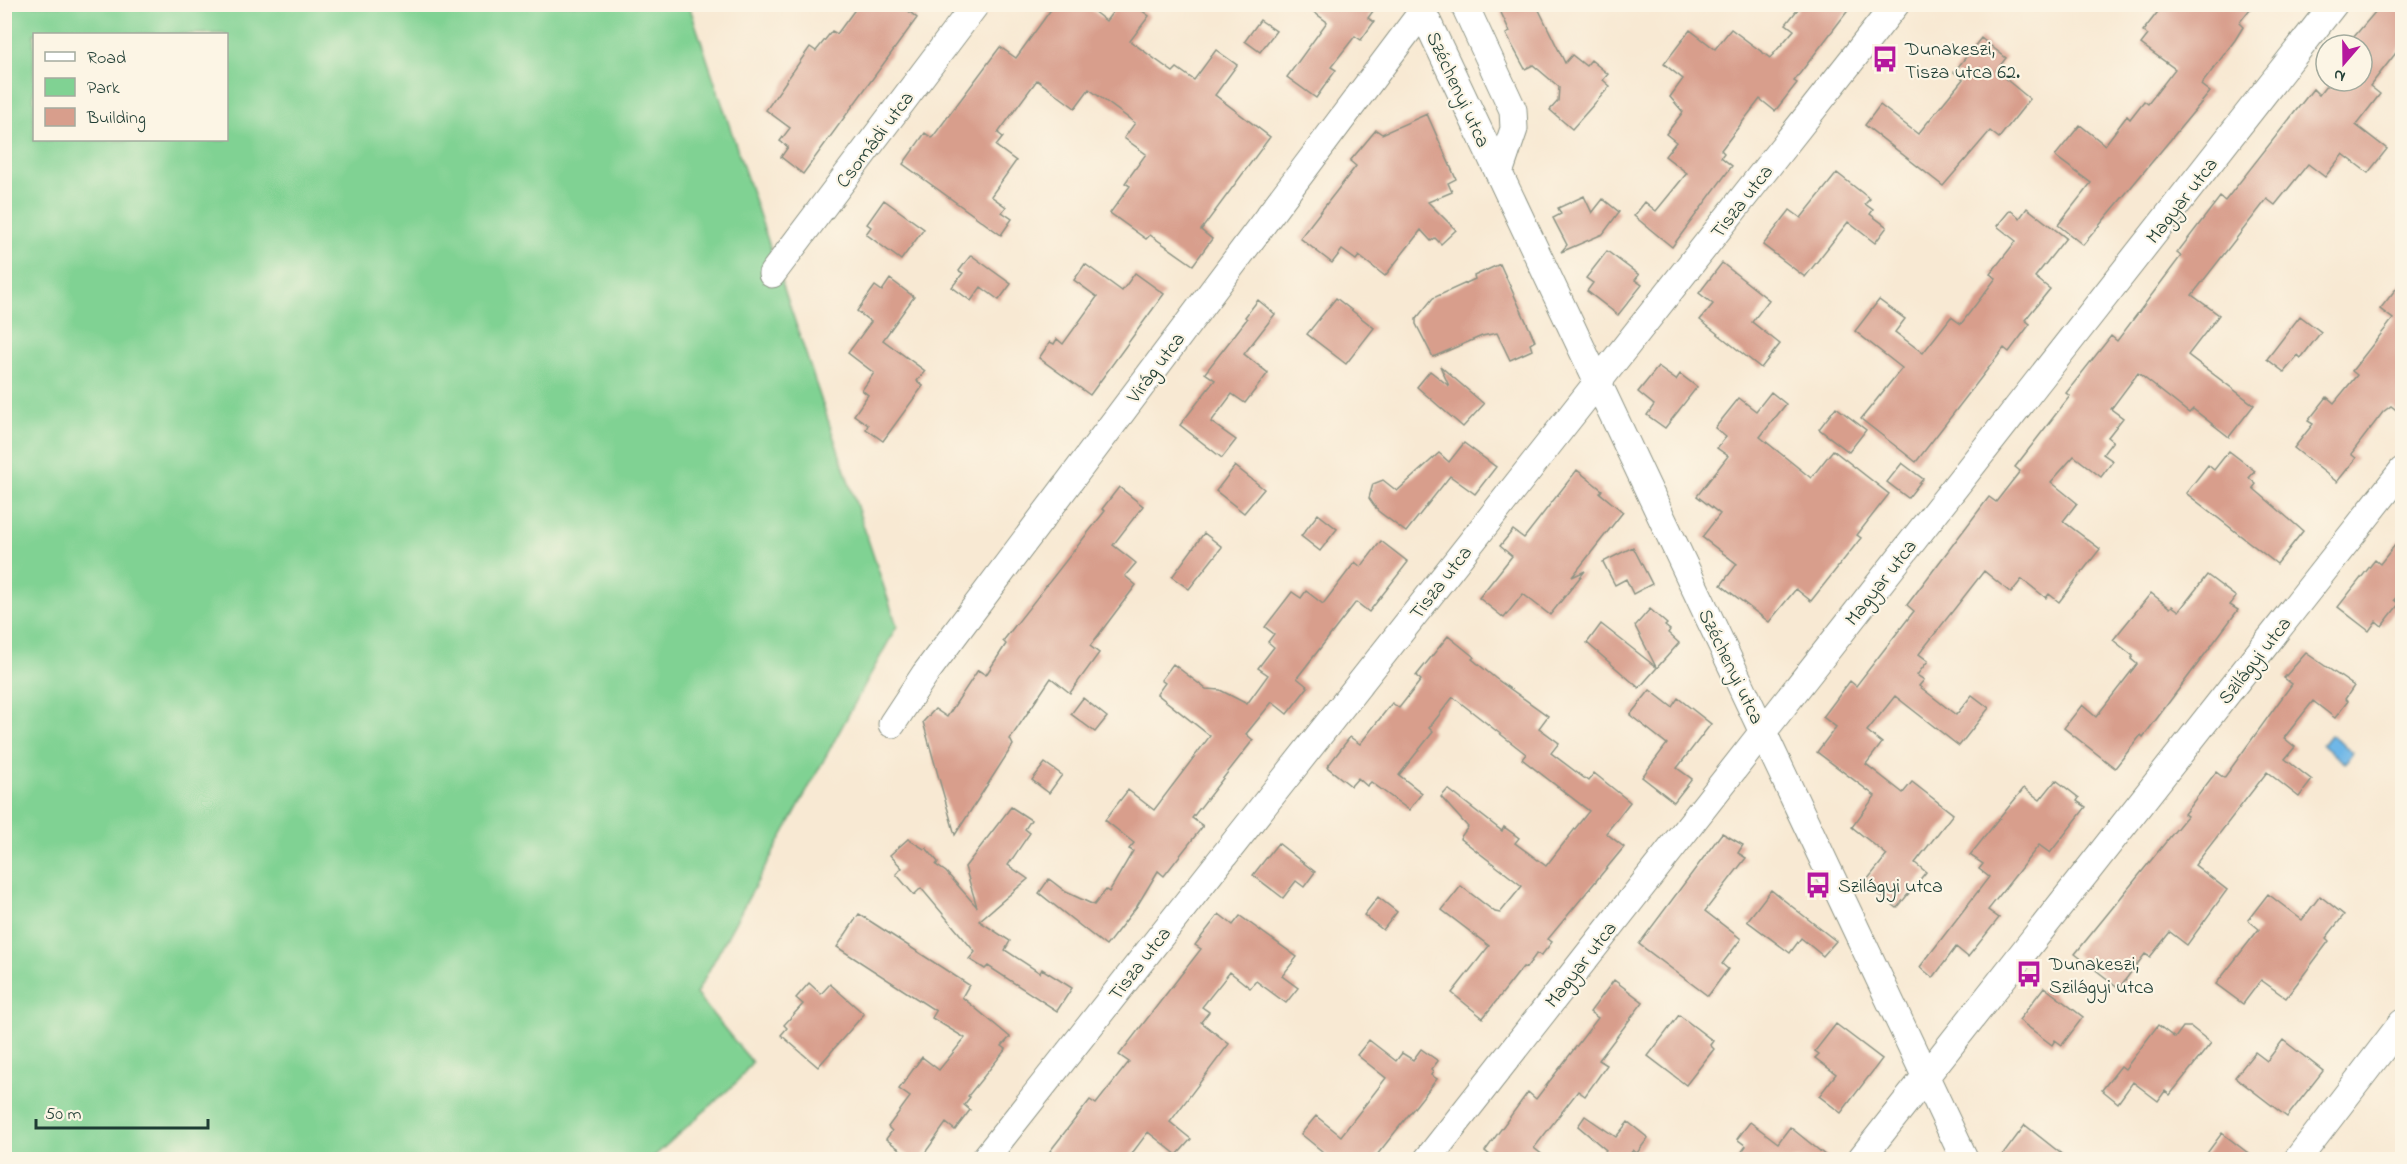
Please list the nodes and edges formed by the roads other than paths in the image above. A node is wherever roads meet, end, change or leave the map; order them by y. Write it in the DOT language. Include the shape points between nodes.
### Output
graph roads {
  1 [pos="976,4"];
  2 [pos="1464,4"];
  3 [pos="1896,4"];
  4 [pos="2334,4"];
  5 [pos="1421,8"];
  6 [pos="1499,173"];
  7 [pos="772,274"];
  8 [pos="1597,383"];
  9 [pos="2403,471"];
  10 [pos="892,724"];
  11 [pos="1763,731"];
  12 [pos="2403,1023"];
  13 [pos="1925,1076"];
  14 [pos="984,1160"];
  15 [pos="1426,1160"];
  16 [pos="1860,1160"];
  17 [pos="1965,1160"];
  18 [pos="2297,1160"];
  1 -- 7 [label="street, Csomádi utca"];
  2 -- 6 [label="street, Széchenyi utca" via="1513,110 1515,129"];
  3 -- 8 [label="street, Tisza utca"];
  4 -- 11 [label="street, Magyar utca"];
  5 -- 6 [label="street, Széchenyi utca"];
  5 -- 10 [label="street, Virág utca" via="925,674"];
  6 -- 8 [label="street, Széchenyi utca"];
  8 -- 11 [label="street, Széchenyi utca"];
  8 -- 14 [label="street, Tisza utca"];
  9 -- 13 [label="street, Szilágyi utca"];
  11 -- 13 [label="street, Széchenyi utca"];
  11 -- 15 [label="street, Magyar utca"];
  12 -- 18 [label="street"];
  13 -- 16 [label="street, Szilágyi utca"];
  13 -- 17 [label="street, Széchenyi utca"];
}
